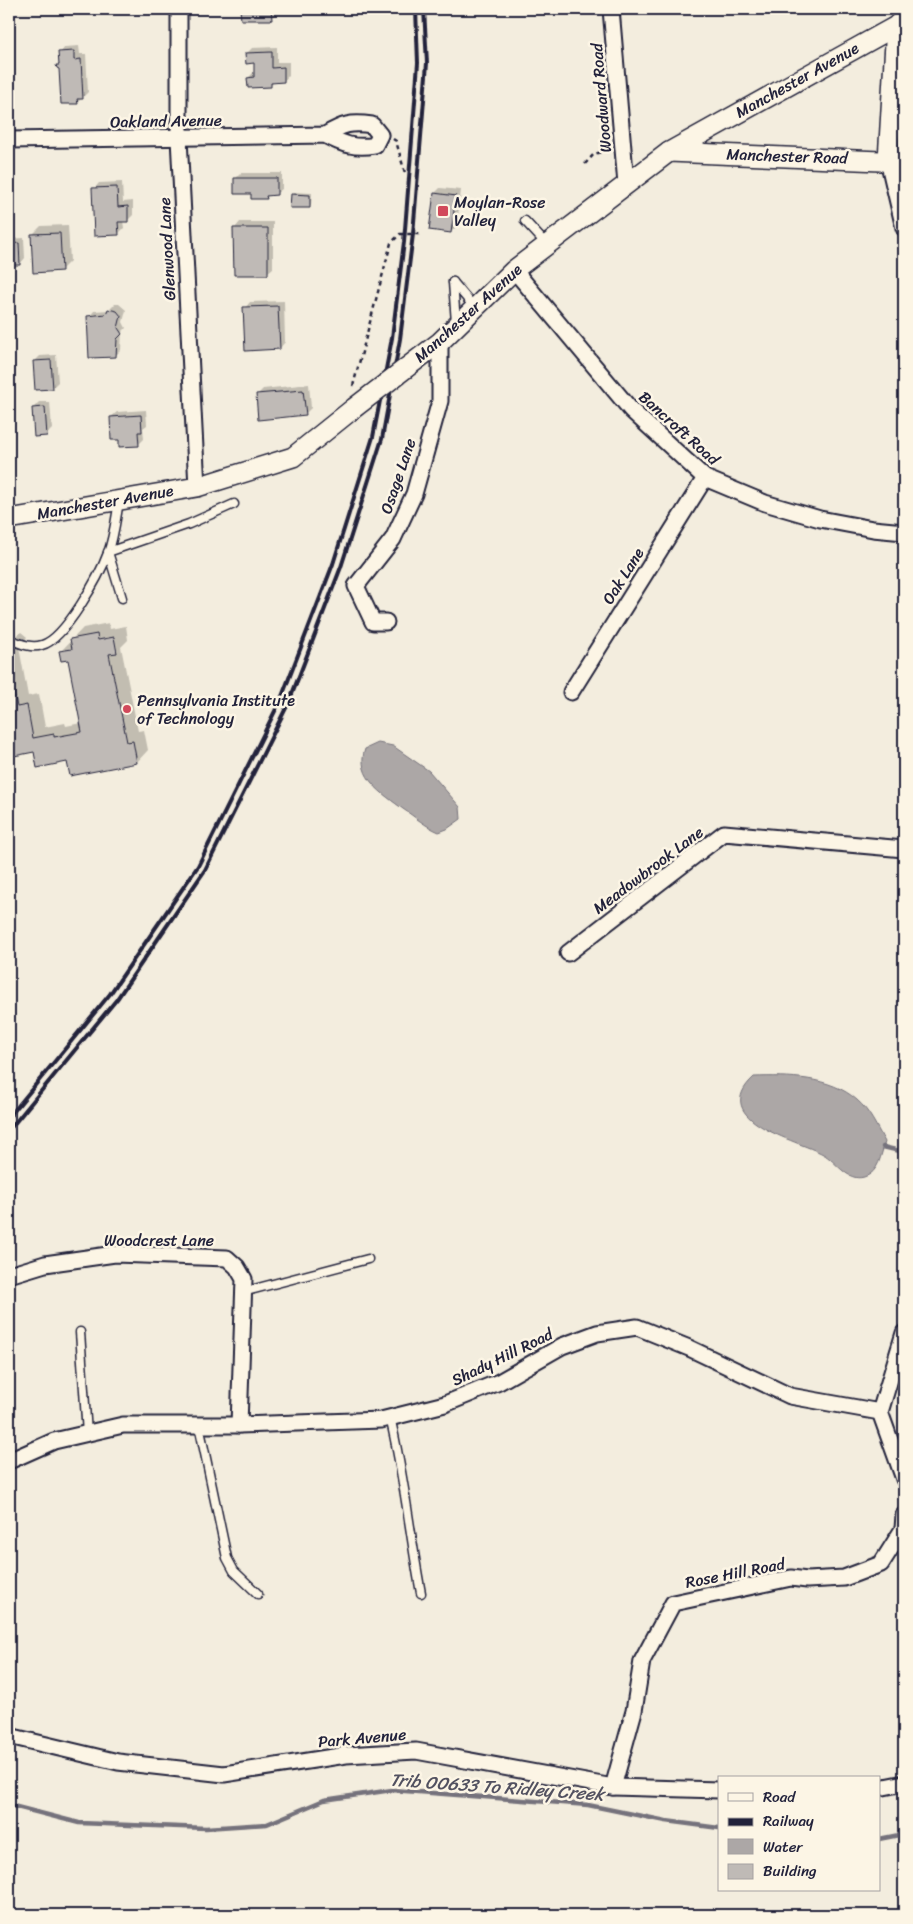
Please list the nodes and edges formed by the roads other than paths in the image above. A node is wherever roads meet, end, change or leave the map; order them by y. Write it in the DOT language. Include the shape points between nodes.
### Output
graph roads {
  1 [pos="180,9"];
  2 [pos="611,9"];
  3 [pos="900,22"];
  4 [pos="325,135"];
  5 [pos="179,138"];
  6 [pos="9,140"];
  7 [pos="669,152"];
  8 [pos="896,161"];
  9 [pos="626,184"];
  10 [pos="526,221"];
  11 [pos="904,228"];
  12 [pos="547,245"];
  13 [pos="514,270"];
  14 [pos="475,308"];
  15 [pos="456,326"];
  16 [pos="440,342"];
  17 [pos="705,478"];
  18 [pos="197,487"];
  19 [pos="119,500"];
  20 [pos="234,504"];
  21 [pos="9,519"];
  22 [pos="904,532"];
  23 [pos="108,552"];
  24 [pos="122,598"];
  25 [pos="386,622"];
  26 [pos="9,639"];
  27 [pos="571,692"];
  28 [pos="904,849"];
  29 [pos="568,953"];
  30 [pos="368,1259"];
  31 [pos="9,1275"];
  32 [pos="243,1292"];
  33 [pos="80,1332"];
  34 [pos="904,1333"];
  35 [pos="880,1412"];
  36 [pos="390,1417"];
  37 [pos="199,1425"];
  38 [pos="239,1425"];
  39 [pos="87,1434"];
  40 [pos="9,1461"];
  41 [pos="904,1479"];
  42 [pos="904,1515"];
  43 [pos="421,1593"];
  44 [pos="258,1594"];
  45 [pos="9,1736"];
  46 [pos="904,1783"];
  47 [pos="613,1787"];
  48 [pos="880,1788"];
  49 [pos="718,1790"];
  1 -- 5 [label="street, Glenwood Lane"];
  2 -- 9 [label="street, Woodward Road"];
  3 -- 7 [label="street, Manchester Avenue"];
  3 -- 8 [label="street"];
  4 -- 4 [label="street, Oakland Avenue" via="360,148 375,145 380,135 372,125 358,123 343,124"];
  4 -- 5 [label="street, Oakland Avenue"];
  5 -- 6 [label="street, Oakland Avenue"];
  5 -- 18 [label="street, Glenwood Lane"];
  7 -- 8 [label="street, Manchester Road"];
  7 -- 9 [label="street, Manchester Avenue"];
  8 -- 11 [label="street"];
  9 -- 12 [label="street, Manchester Avenue"];
  10 -- 12 [label="lane"];
  12 -- 13 [label="street, Manchester Avenue"];
  13 -- 14 [label="street, Manchester Avenue"];
  13 -- 17 [label="street, Bancroft Road" via="631,410"];
  14 -- 15 [label="street, Manchester Avenue"];
  14 -- 15 [label="lane" via="453,282"];
  15 -- 16 [label="street, Manchester Avenue"];
  16 -- 18 [label="street, Manchester Avenue, bridge" via="353,401 293,457"];
  16 -- 25 [label="street, Osage Lane" via="440,401 414,494 393,539 356,586 373,622"];
  17 -- 22 [label="street, Bancroft Road" via="765,504 820,519 873,530"];
  17 -- 27 [label="street, Oak Lane"];
  18 -- 19 [label="street, Manchester Avenue"];
  19 -- 21 [label="street, Manchester Avenue"];
  19 -- 23 [label="lane"];
  20 -- 23 [label="lane" via="190,524"];
  23 -- 24 [label="lane"];
  23 -- 26 [label="lane" via="76,613 56,636 44,645 35,646"];
  28 -- 29 [label="street, Meadowbrook Lane" via="724,834"];
  30 -- 32 [label="lane"];
  31 -- 32 [label="street, Woodcrest Lane" via="45,1264 115,1254 227,1258 244,1279"];
  32 -- 38 [label="street, Woodcrest Lane"];
  33 -- 39 [label="lane"];
  34 -- 35 [label="street"];
  35 -- 36 [label="street, Shady Hill Road" via="790,1396 637,1327 588,1336 562,1346 499,1382 445,1404"];
  35 -- 41 [label="street"];
  36 -- 38 [label="street, Shady Hill Road" via="381,1420"];
  36 -- 43 [label="lane" via="400,1457"];
  37 -- 38 [label="street, Shady Hill Road"];
  37 -- 39 [label="street, Shady Hill Road" via="123,1425"];
  37 -- 44 [label="lane" via="227,1558 234,1571"];
  39 -- 40 [label="street, Shady Hill Road" via="54,1441"];
  42 -- 47 [label="street, Rose Hill Road" via="903,1528 881,1564 844,1578 791,1578 673,1603 642,1661 634,1711"];
  45 -- 47 [label="street, Park Avenue" via="118,1762 224,1774 346,1755 416,1751"];
  46 -- 48 [label="street"];
  47 -- 49 [label="street, Park Avenue"];
}
